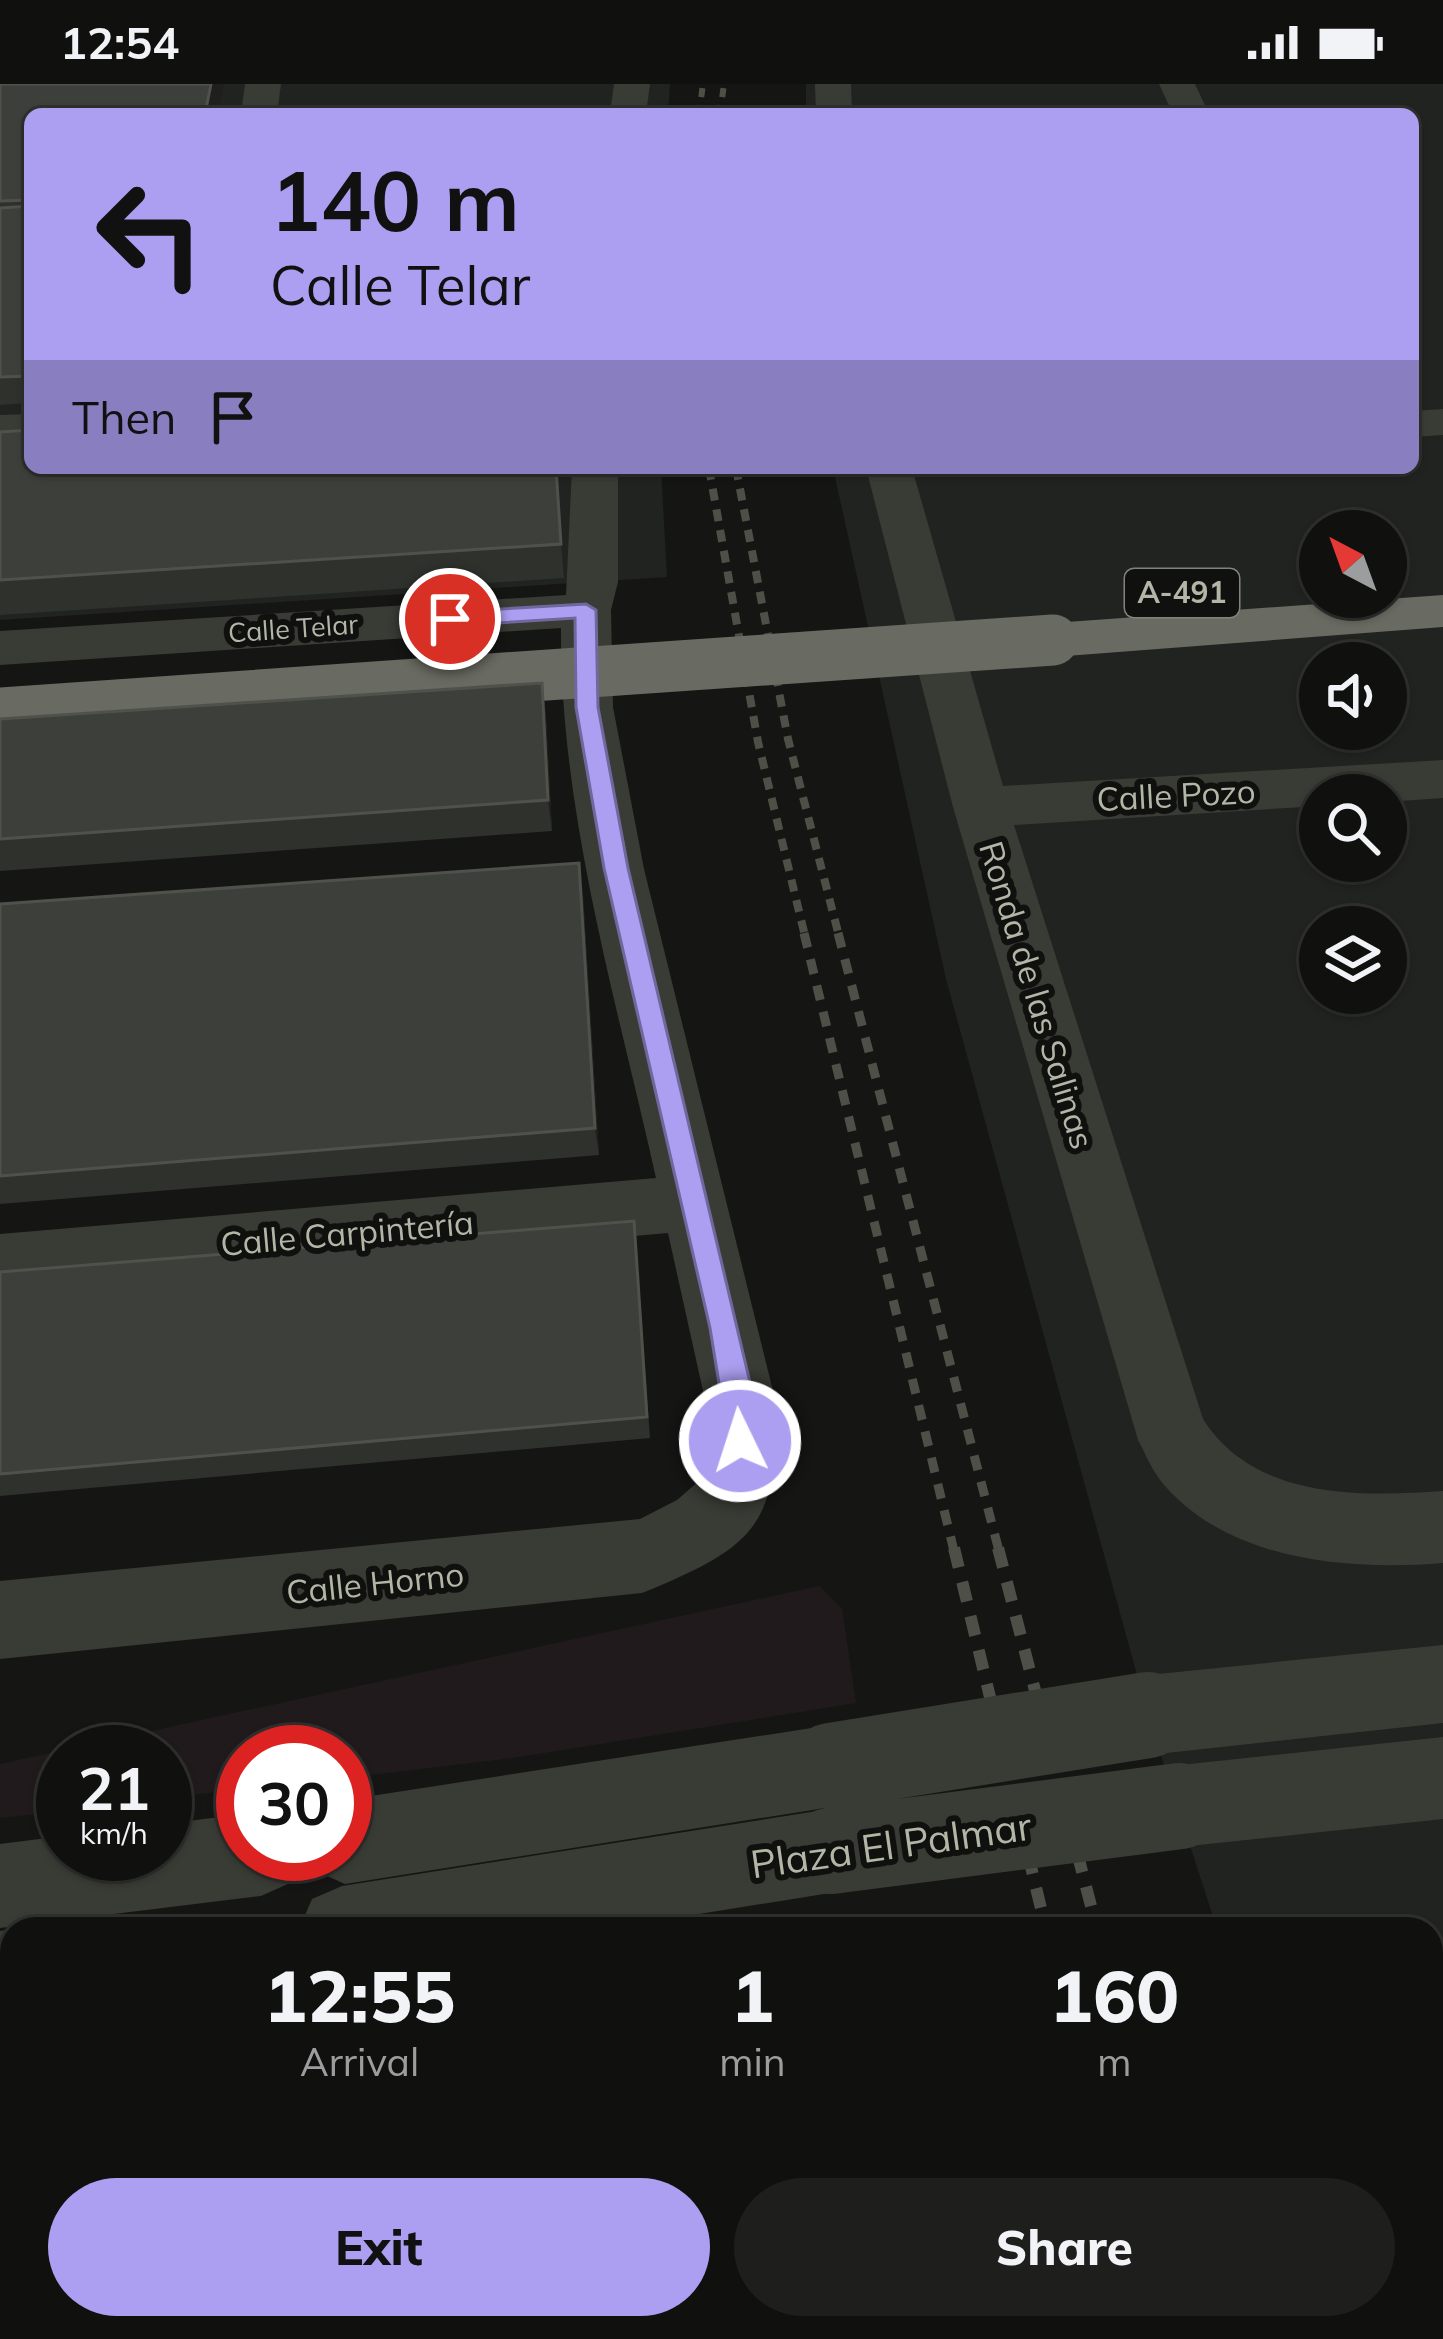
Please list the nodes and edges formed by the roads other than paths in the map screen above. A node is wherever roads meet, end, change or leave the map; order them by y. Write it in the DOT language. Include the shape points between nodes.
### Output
graph roads {
  1 [pos="595,474"];
  2 [pos="891,474"];
  3 [pos="1443,574"];
  4 [pos="1407,577"];
  5 [pos="1299,586"];
  6 [pos="586,610"];
  7 [pos="1443,611"];
  8 [pos="1048,622"];
  9 [pos="0,648"];
  10 [pos="0,674"];
  11 [pos="587,707"];
  12 [pos="0,713"];
  13 [pos="0,736"];
  14 [pos="1443,779"];
  15 [pos="981,807"];
  16 [pos="694,1203"];
  17 [pos="0,1263"];
  18 [pos="1443,1527"];
  19 [pos="0,1620"];
  20 [pos="1443,1684"];
  21 [pos="1443,1778"];
  22 [pos="372,1838"];
  23 [pos="216,1860"];
  24 [pos="0,1886"];
  25 [pos="417,1917"];
  1 -- 6 [label="street" via="594,582"];
  2 -- 15 [label="street, Ronda de las Salinas"];
  3 -- 4 [label="highway"];
  5 -- 8 [label="highway, A-491"];
  6 -- 9 [label="street, Calle Telar"];
  6 -- 11 [label="street"];
  7 -- 8 [label="highway, A-491"];
  8 -- 10 [label="highway, A-491"];
  8 -- 12 [label="highway, A-491, bridge"];
  11 -- 13 [label="street"];
  11 -- 16 [label="street" via="592,870"];
  14 -- 15 [label="street, Calle Pozo"];
  15 -- 18 [label="street, Ronda de las Salinas" via="1163,1416 1188,1458 1234,1495 1281,1517 1343,1529"];
  16 -- 17 [label="street, Calle Carpintería"];
  16 -- 19 [label="street, Calle Horno" via="738,1391 740,1441 731,1498 694,1532 642,1556"];
  20 -- 22 [label="street, bridge" via="1148,1715"];
  21 -- 25 [label="street, Plaza El Palmar, bridge" via="830,1851"];
  23 -- 24 [label="street"];
}
